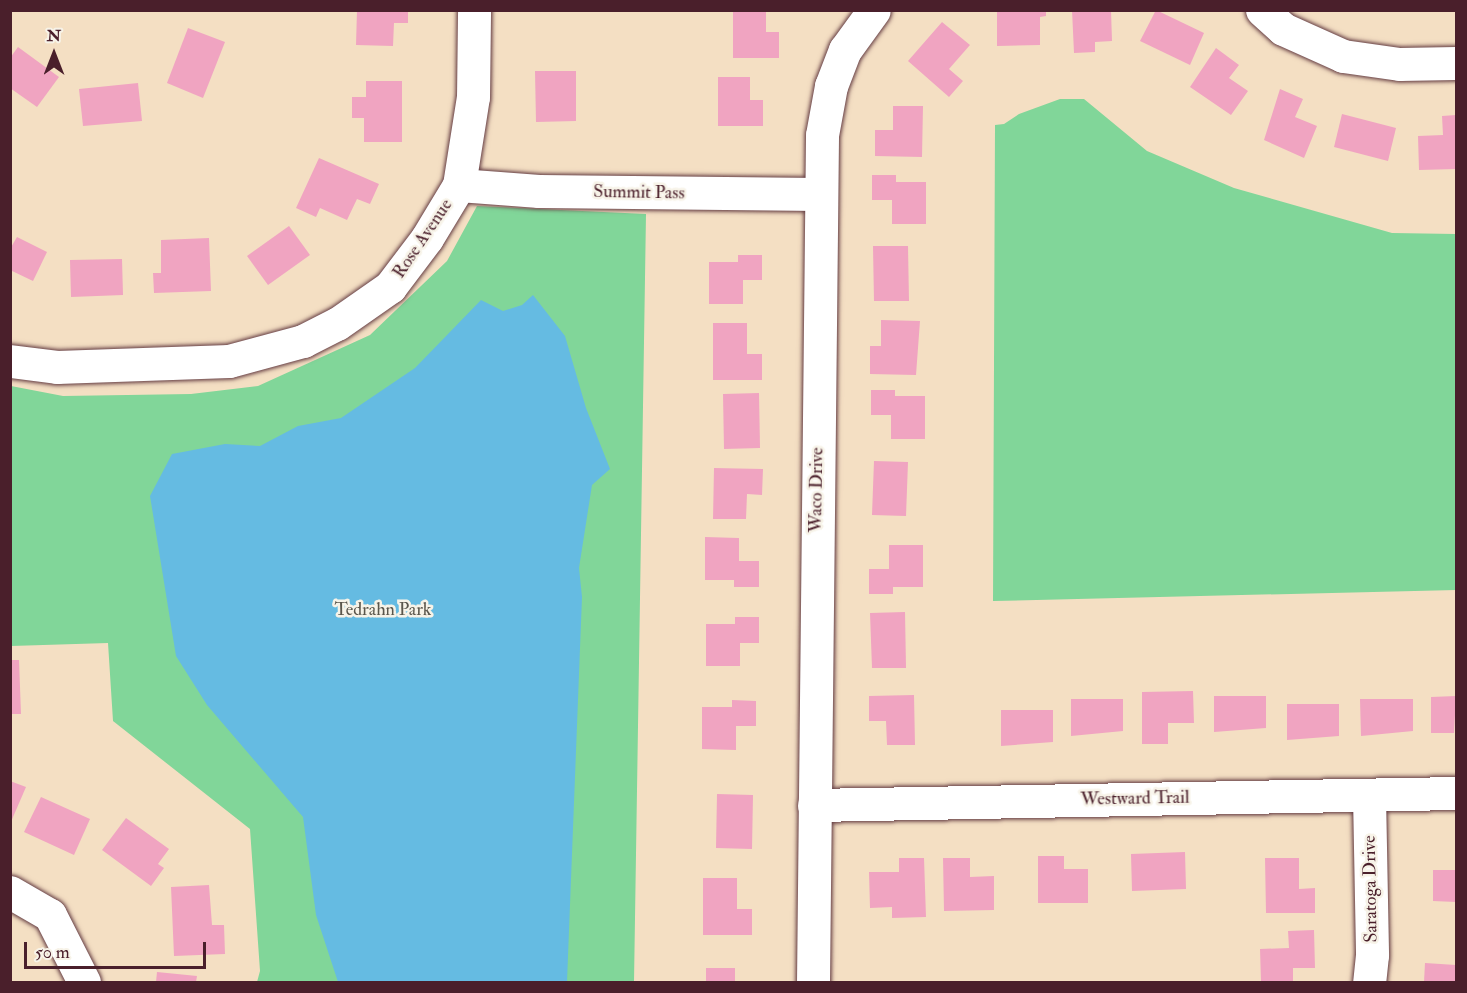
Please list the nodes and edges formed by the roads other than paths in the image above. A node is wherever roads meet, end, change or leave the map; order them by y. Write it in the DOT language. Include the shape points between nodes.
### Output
graph roads {
  1 [pos="474,10"];
  2 [pos="874,10"];
  3 [pos="1262,10"];
  4 [pos="1456,63"];
  5 [pos="459,185"];
  6 [pos="818,194"];
  7 [pos="10,360"];
  8 [pos="1456,793"];
  9 [pos="1369,795"];
  10 [pos="814,805"];
  11 [pos="10,892"];
  12 [pos="84,982"];
  13 [pos="813,982"];
  14 [pos="1369,982"];
  1 -- 5 [label="street, Rose Avenue" via="471,116"];
  2 -- 6 [label="street, Waco Drive" via="845,51 831,86 824,118"];
  3 -- 4 [label="street" via="1283,29 1343,56 1399,64"];
  5 -- 6 [label="street, Summit Pass" via="539,191"];
  5 -- 7 [label="street, Rose Avenue" via="428,238 390,287 337,324 303,341 229,361 57,367"];
  6 -- 10 [label="street, Waco Drive"];
  8 -- 9 [label="street, Westward Trail"];
  9 -- 10 [label="street, Westward Trail"];
  9 -- 14 [label="street, Saratoga Drive" via="1372,955"];
  10 -- 13 [label="street, Waco Drive"];
  11 -- 12 [label="street" via="51,915"];
}
